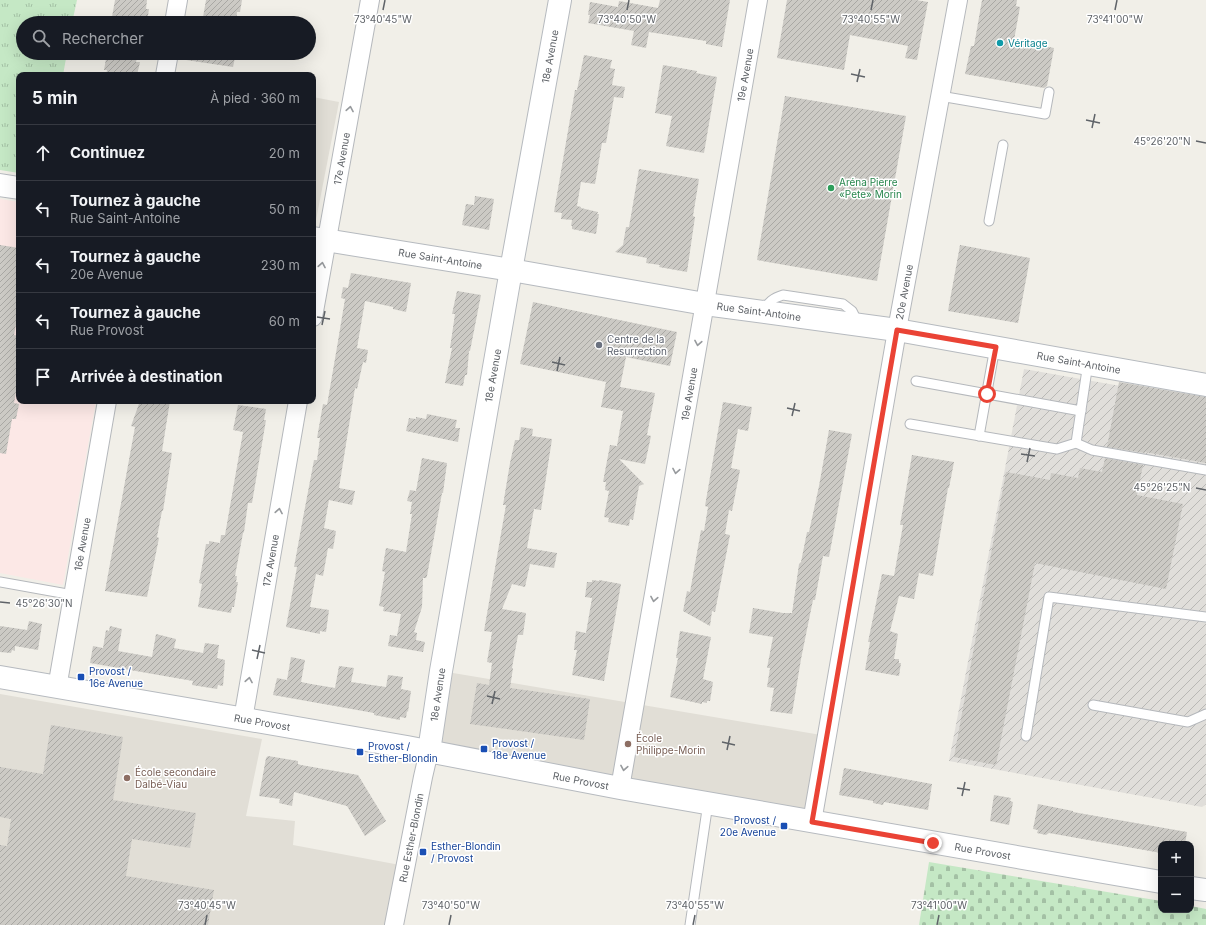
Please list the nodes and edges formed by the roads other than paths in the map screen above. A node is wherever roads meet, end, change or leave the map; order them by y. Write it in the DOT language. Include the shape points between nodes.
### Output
graph roads {
  1 [pos="178,0"];
  2 [pos="370,0"];
  3 [pos="560,0"];
  4 [pos="758,0"];
  5 [pos="958,0"];
  6 [pos="175,16"];
  7 [pos="168,60"];
  8 [pos="166,72"];
  9 [pos="1049,92"];
  10 [pos="940,96"];
  11 [pos="1003,145"];
  12 [pos="0,185"];
  13 [pos="16,188"];
  14 [pos="989,221"];
  15 [pos="320,239"];
  16 [pos="511,270"];
  17 [pos="316,284"];
  18 [pos="705,304"];
  19 [pos="897,330"];
  20 [pos="996,347"];
  21 [pos="1088,363"];
  22 [pos="916,381"];
  23 [pos="1206,385"];
  24 [pos="987,394"];
  25 [pos="106,404"];
  26 [pos="297,404"];
  27 [pos="1080,411"];
  28 [pos="910,424"];
  29 [pos="979,436"];
  30 [pos="1076,443"];
  31 [pos="1206,470"];
  32 [pos="0,582"];
  33 [pos="73,595"];
  34 [pos="1206,617"];
  35 [pos="0,677"];
  36 [pos="57,688"];
  37 [pos="1093,705"];
  38 [pos="1206,714"];
  39 [pos="243,719"];
  40 [pos="1026,736"];
  41 [pos="429,751"];
  42 [pos="620,788"];
  43 [pos="708,803"];
  44 [pos="812,822"];
  45 [pos="1158,881"];
  46 [pos="1194,888"];
  47 [pos="1206,890"];
  48 [pos="394,925"];
  49 [pos="690,925"];
  1 -- 6 [label="street"];
  15 -- 2 [label="street, 17e Avenue, one-way"];
  3 -- 16 [label="street, 18e Avenue"];
  4 -- 18 [label="street, 19e Avenue"];
  5 -- 10 [label="street, 20e Avenue"];
  7 -- 8 [label="street"];
  9 -- 10 [label="lane" via="1045,114"];
  10 -- 19 [label="street, 20e Avenue"];
  11 -- 14 [label="lane"];
  12 -- 13 [label="street"];
  15 -- 16 [label="street, Rue Saint-Antoine"];
  17 -- 15 [label="street, 17e Avenue, one-way"];
  16 -- 18 [label="street, Rue Saint-Antoine"];
  16 -- 41 [label="street, 18e Avenue"];
  18 -- 19 [label="street, Rue Saint-Antoine"];
  18 -- 42 [label="street, 19e Avenue, one-way"];
  19 -- 20 [label="street, Rue Saint-Antoine"];
  19 -- 44 [label="street, 20e Avenue"];
  20 -- 21 [label="street, Rue Saint-Antoine"];
  20 -- 24 [label="lane"];
  21 -- 23 [label="street, Rue Saint-Antoine"];
  21 -- 27 [label="lane"];
  22 -- 24 [label="lane"];
  24 -- 27 [label="lane"];
  24 -- 29 [label="lane"];
  25 -- 33 [label="street, 16e Avenue"];
  39 -- 26 [label="street, 17e Avenue, one-way"];
  27 -- 30 [label="lane"];
  28 -- 29 [label="lane"];
  29 -- 30 [label="lane" via="1057,450"];
  30 -- 31 [label="lane" via="1092,450"];
  32 -- 33 [label="lane"];
  33 -- 36 [label="street, 16e Avenue"];
  34 -- 40 [label="lane" via="1049,597"];
  35 -- 36 [label="street, Rue Provost"];
  36 -- 39 [label="street, Rue Provost"];
  37 -- 38 [label="lane" via="1188,722"];
  39 -- 41 [label="street, Rue Provost"];
  41 -- 42 [label="street, Rue Provost"];
  41 -- 48 [label="street, Rue Esther-Blondin"];
  42 -- 43 [label="street, Rue Provost"];
  43 -- 44 [label="street, Rue Provost"];
  43 -- 49 [label="lane"];
  44 -- 45 [label="street, Rue Provost"];
  46 -- 47 [label="street"];
}
